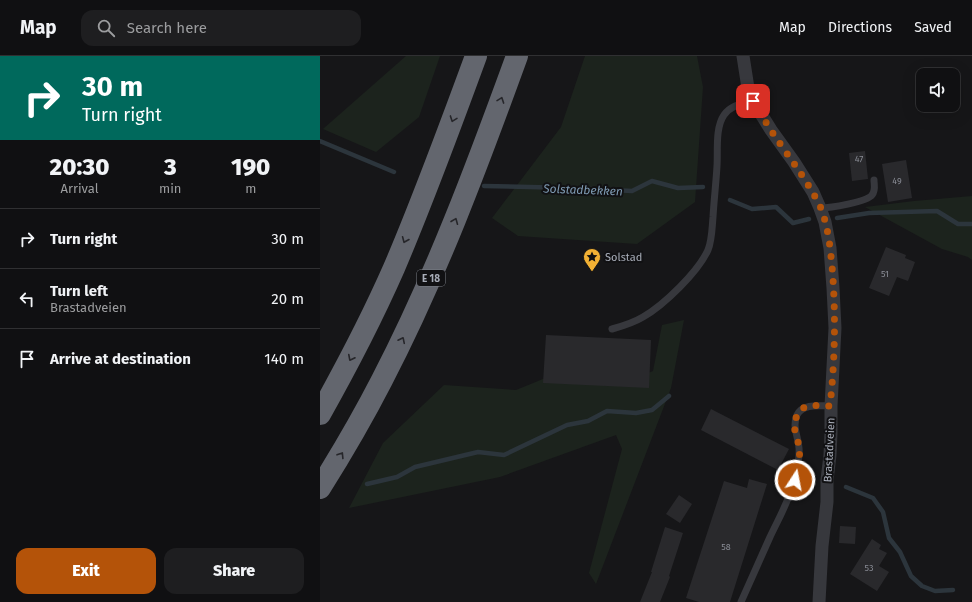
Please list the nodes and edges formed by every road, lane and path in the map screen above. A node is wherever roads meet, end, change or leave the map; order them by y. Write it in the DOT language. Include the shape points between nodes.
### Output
graph roads {
  1 [pos="476,56"];
  2 [pos="517,56"];
  3 [pos="743,56"];
  4 [pos="753,101"];
  5 [pos="874,180"];
  6 [pos="820,208"];
  7 [pos="612,329"];
  8 [pos="830,406"];
  9 [pos="320,414"];
  10 [pos="320,488"];
  11 [pos="741,602"];
  12 [pos="820,602"];
  1 -- 9 [label="highway, one-way" via="393,268 357,345"];
  10 -- 2 [label="highway, E 18, one-way" via="368,408 403,339 445,246"];
  3 -- 4 [label="street, Brastadveien" via="748,88"];
  4 -- 6 [label="street, Brastadveien" via="806,180"];
  4 -- 7 [label="lane" via="730,108 723,116 718,129 712,231 702,261 684,283 660,305 644,317"];
  5 -- 6 [label="lane" via="875,190 864,200"];
  6 -- 8 [label="street, Brastadveien" via="830,248 834,288 835,328"];
  8 -- 11 [label="lane" via="804,407 797,414 795,430 799,456 795,480"];
  8 -- 12 [label="street, Brastadveien" via="830,455"];
}
